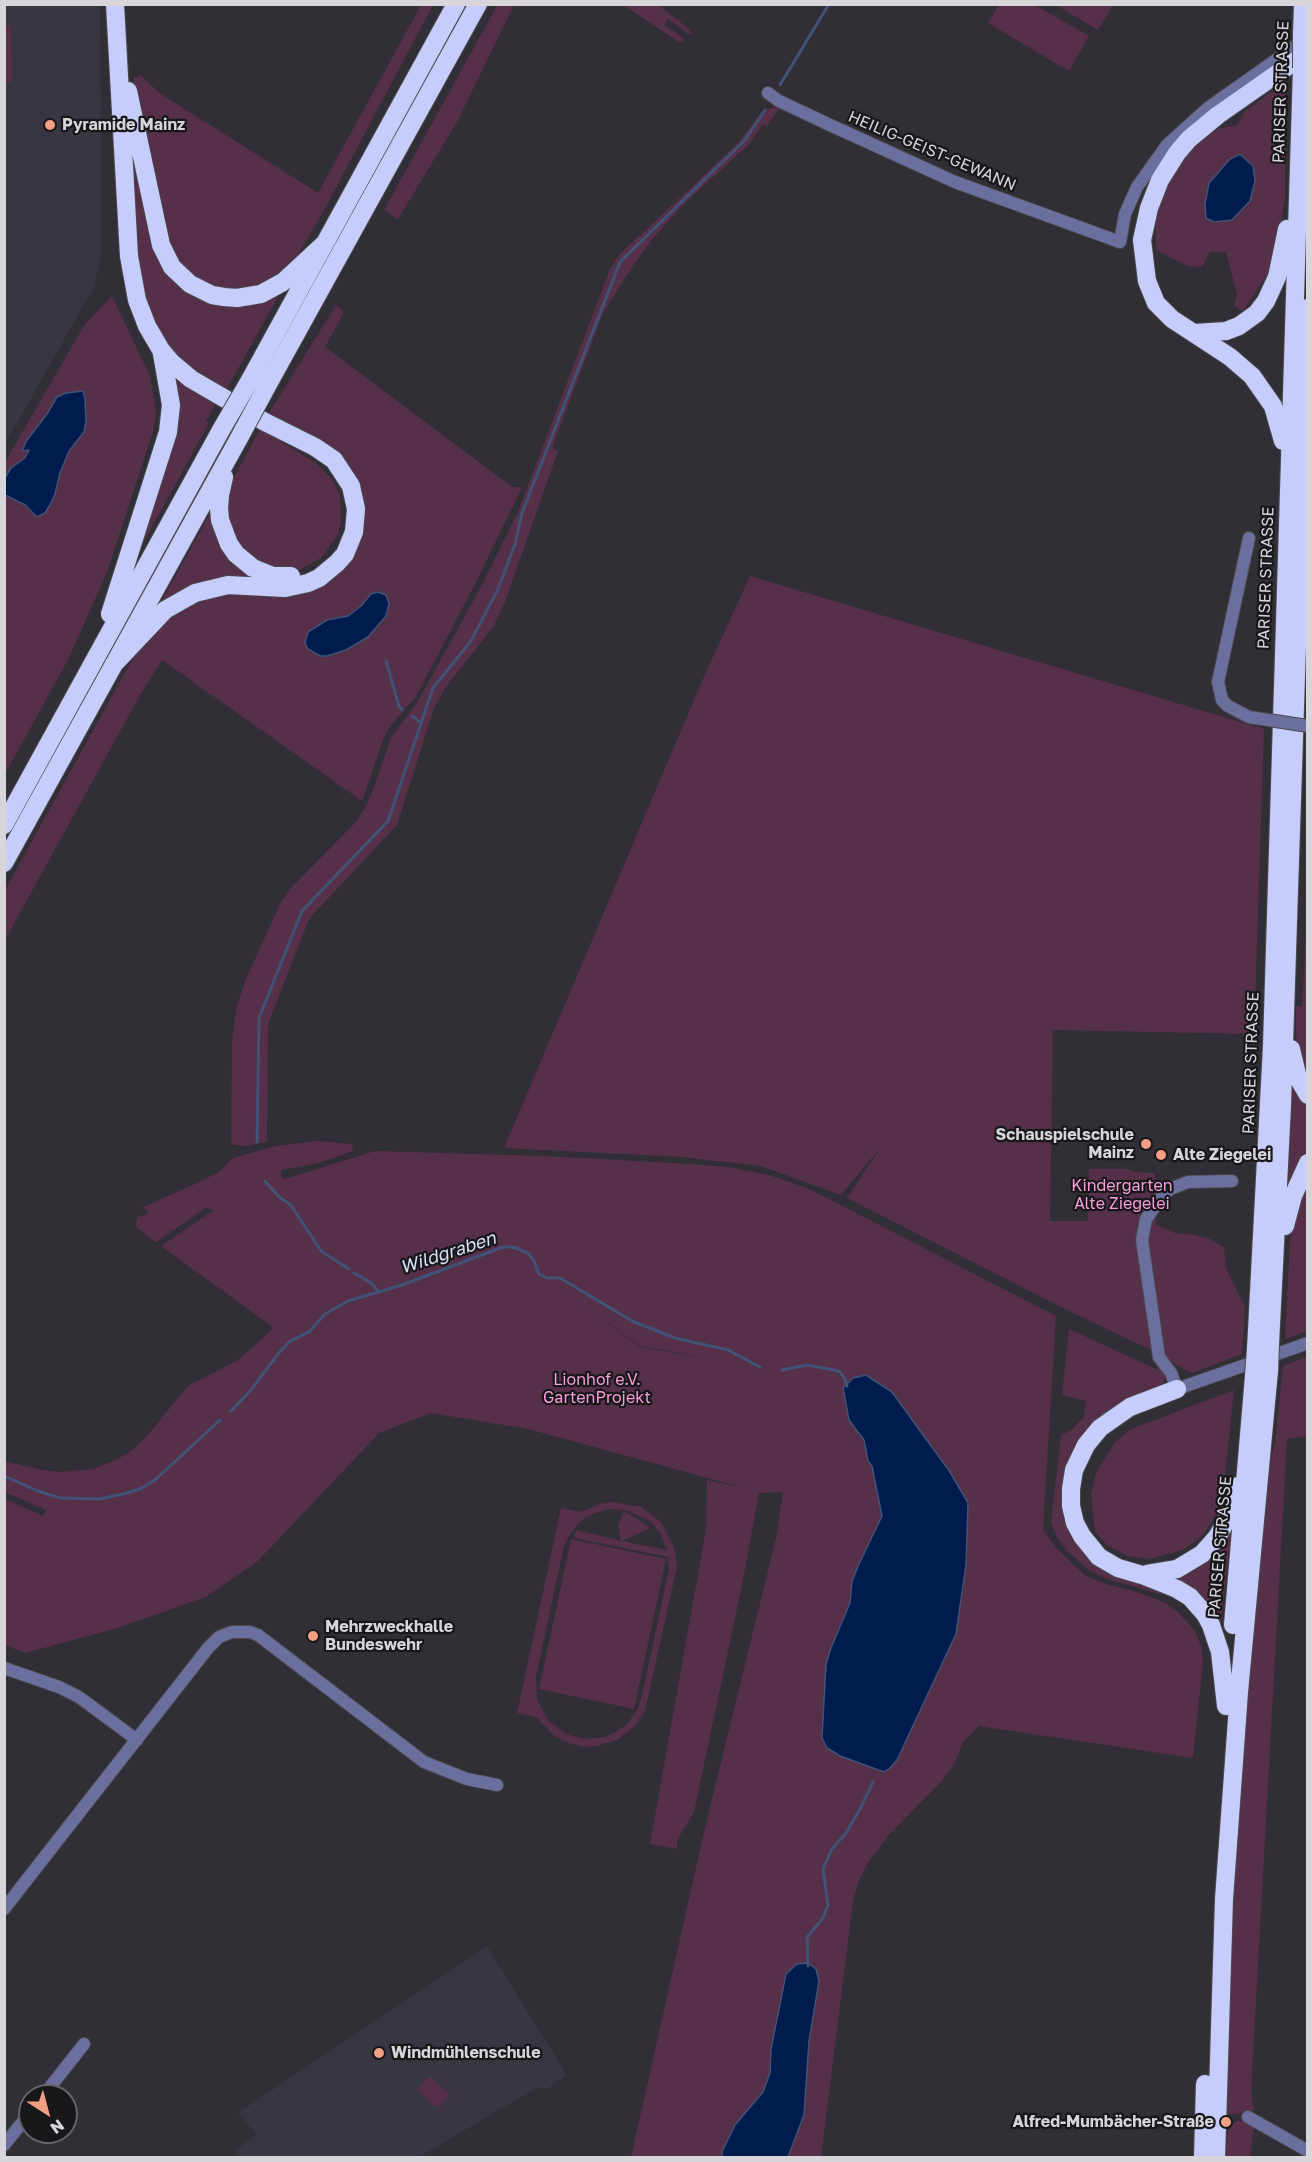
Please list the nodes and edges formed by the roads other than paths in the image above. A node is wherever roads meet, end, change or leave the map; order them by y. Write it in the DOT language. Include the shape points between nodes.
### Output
graph roads {
  1 [pos="115,4"];
  2 [pos="456,4"];
  3 [pos="478,4"];
  4 [pos="1303,4"];
  5 [pos="115,28"];
  6 [pos="1305,35"];
  7 [pos="1305,60"];
  8 [pos="768,93"];
  9 [pos="1299,151"];
  10 [pos="325,243"];
  11 [pos="1308,308"];
  12 [pos="1195,333"];
  13 [pos="161,350"];
  14 [pos="258,384"];
  15 [pos="1308,418"];
  16 [pos="265,422"];
  17 [pos="238,440"];
  18 [pos="1303,444"];
  19 [pos="1288,498"];
  20 [pos="1249,538"];
  21 [pos="98,652"];
  22 [pos="114,664"];
  23 [pos="1308,726"];
  24 [pos="4,825"];
  25 [pos="4,863"];
  26 [pos="1286,990"];
  27 [pos="1308,1095"];
  28 [pos="1308,1163"];
  29 [pos="1232,1181"];
  30 [pos="1276,1256"];
  31 [pos="1308,1343"];
  32 [pos="1263,1346"];
  33 [pos="1261,1373"];
  34 [pos="1177,1389"];
  35 [pos="1246,1465"];
  36 [pos="1143,1575"];
  37 [pos="4,1668"];
  38 [pos="1226,1706"];
  39 [pos="137,1740"];
  40 [pos="497,1785"];
  41 [pos="4,1910"];
  42 [pos="84,2044"];
  43 [pos="52,2084"];
  44 [pos="1248,2117"];
  45 [pos="18,2128"];
  46 [pos="4,2145"];
  47 [pos="1308,2151"];
  48 [pos="1203,2157"];
  49 [pos="1216,2157"];
  1 -- 5 [label="highway"];
  2 -- 10 [label="highway"];
  3 -- 14 [label="highway"];
  4 -- 6 [label="highway, PARISER STRASSE"];
  5 -- 10 [label="highway" via="157,231 166,256 180,276 212,295 249,297 283,282"];
  5 -- 13 [label="highway" via="133,287 147,326"];
  6 -- 7 [label="highway, PARISER STRASSE, bridge"];
  6 -- 8 [label="street, HEILIG-GEIST-GEWANN" via="1208,108 1167,145 1137,187 1125,214 1120,243 955,182"];
  7 -- 9 [label="highway, PARISER STRASSE"];
  7 -- 12 [label="highway" via="1199,130 1177,153 1154,193 1142,240 1147,282 1164,312"];
  9 -- 12 [label="highway" via="1282,258 1266,301 1239,326 1217,333"];
  9 -- 19 [label="highway, PARISER STRASSE"];
  10 -- 14 [label="highway"];
  11 -- 18 [label="highway, PARISER STRASSE"];
  12 -- 19 [label="highway" via="1242,366 1273,406 1283,438"];
  13 -- 16 [label="highway" via="190,379"];
  13 -- 21 [label="highway" via="171,405 168,432"];
  14 -- 17 [label="highway, bridge"];
  14 -- 21 [label="highway, bridge" via="221,430"];
  15 -- 18 [label="highway"];
  16 -- 17 [label="highway" via="321,460 342,491 347,512 344,534 333,553 316,568 284,577 263,573 244,562 229,544 220,520 219,495"];
  16 -- 22 [label="highway" via="315,447 334,460 346,476 354,497 356,521 345,554 319,578 297,586 228,585 184,598 165,610"];
  17 -- 22 [label="highway"];
  18 -- 26 [label="highway, PARISER STRASSE"];
  19 -- 32 [label="highway, PARISER STRASSE"];
  20 -- 23 [label="street, bridge" via="1218,682 1222,700 1249,717"];
  21 -- 24 [label="highway"];
  22 -- 25 [label="highway"];
  26 -- 27 [label="highway" via="1294,1063"];
  26 -- 30 [label="highway, PARISER STRASSE"];
  28 -- 30 [label="highway" via="1293,1196"];
  29 -- 34 [label="street" via="1188,1182 1170,1190 1146,1220 1142,1240 1158,1353 1172,1373"];
  30 -- 32 [label="highway, PARISER STRASSE"];
  31 -- 34 [label="street"];
  32 -- 33 [label="highway, PARISER STRASSE, bridge"];
  33 -- 35 [label="highway, PARISER STRASSE"];
  33 -- 49 [label="highway, PARISER STRASSE" via="1226,1876"];
  34 -- 36 [label="highway" via="1130,1407 1100,1428 1081,1454 1071,1480 1072,1514 1087,1544 1113,1566"];
  35 -- 36 [label="highway" via="1224,1525 1209,1546 1177,1569"];
  35 -- 38 [label="highway, PARISER STRASSE"];
  36 -- 38 [label="highway" via="1184,1593 1205,1614 1220,1652"];
  37 -- 39 [label="street" via="69,1692"];
  38 -- 48 [label="highway, PARISER STRASSE" via="1212,1910"];
  39 -- 40 [label="street" via="213,1642 224,1634 250,1632 424,1762 467,1779"];
  39 -- 41 [label="street"];
  42 -- 43 [label="street"];
  44 -- 47 [label="street"];
  45 -- 46 [label="street"];
}
